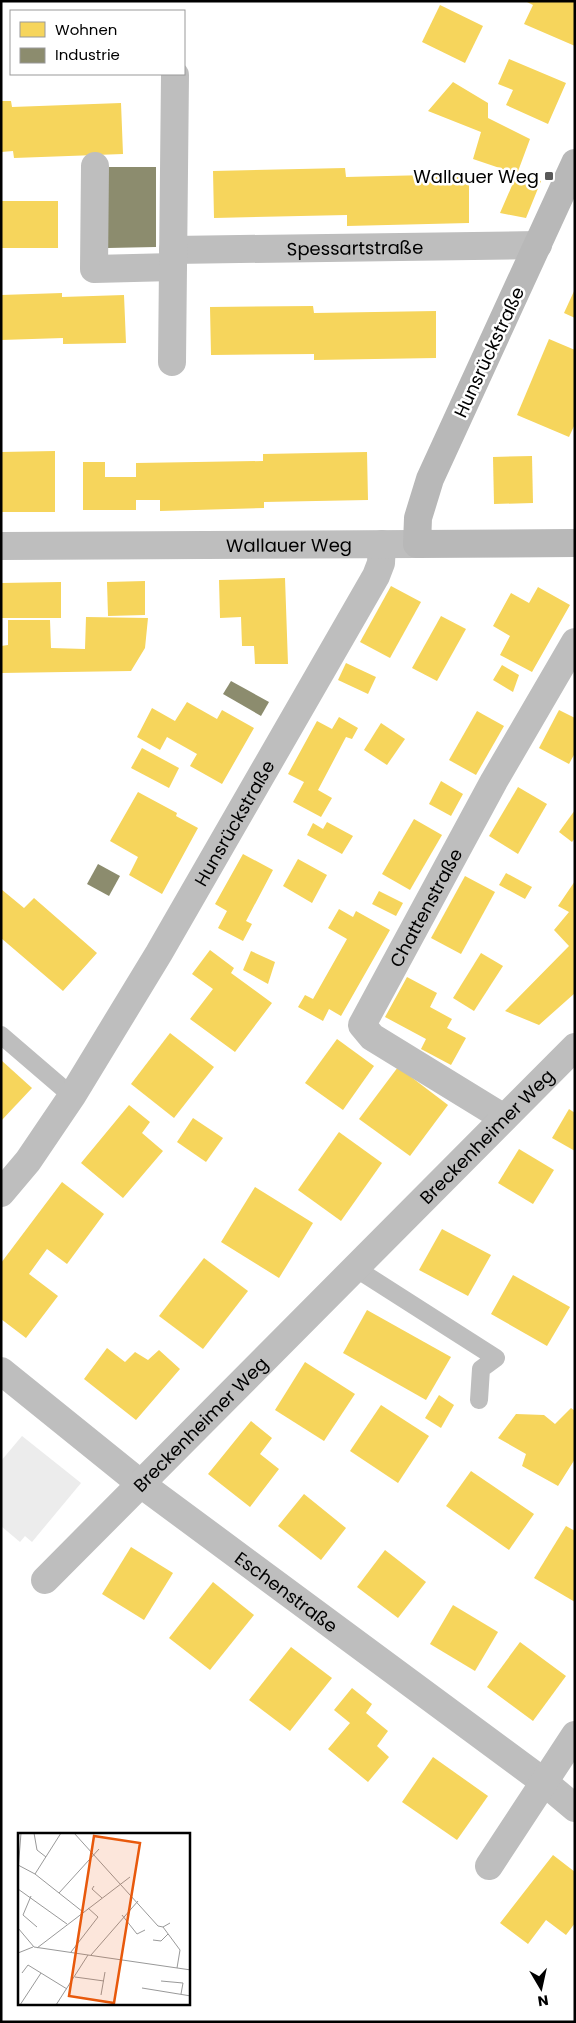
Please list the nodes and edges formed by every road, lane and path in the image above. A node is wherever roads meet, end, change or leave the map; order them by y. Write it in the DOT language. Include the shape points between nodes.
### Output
graph roads {
  1 [pos="175,75"];
  2 [pos="575,163"];
  3 [pos="95,166"];
  4 [pos="538,246"];
  5 [pos="173,258"];
  6 [pos="172,362"];
  7 [pos="575,543"];
  8 [pos="382,544"];
  9 [pos="417,544"];
  10 [pos="1,546"];
  11 [pos="575,642"];
  12 [pos="1,1035"];
  13 [pos="571,1056"];
  14 [pos="72,1096"];
  15 [pos="504,1118"];
  16 [pos="1,1193"];
  17 [pos="355,1268"];
  18 [pos="1,1371"];
  19 [pos="479,1400"];
  20 [pos="141,1484"];
  21 [pos="46,1580"];
  22 [pos="575,1735"];
  23 [pos="544,1782"];
  24 [pos="575,1808"];
  25 [pos="489,1866"];
  1 -- 5 [label="street"];
  2 -- 4 [label="main road, Hunsrückstraße"];
  3 -- 5 [label="street, Spessartstraße" via="94,269"];
  4 -- 5 [label="street, Spessartstraße"];
  4 -- 9 [label="main road, Hunsrückstraße" via="430,479 418,518"];
  5 -- 6 [label="street"];
  7 -- 9 [label="main road, Wallauer Weg"];
  8 -- 9 [label="street, Wallauer Weg"];
  8 -- 10 [label="street, Wallauer Weg"];
  8 -- 14 [label="street, Hunsrückstraße" via="381,563 376,576 159,954"];
  11 -- 15 [label="street, Chattenstraße" via="494,781 362,1025 372,1037"];
  12 -- 14 [label="lane"];
  13 -- 15 [label="street, Breckenheimer Weg"];
  14 -- 16 [label="street, Hunsrückstraße" via="28,1161"];
  15 -- 17 [label="street, Breckenheimer Weg"];
  17 -- 19 [label="lane" via="496,1358 481,1369"];
  17 -- 20 [label="street, Breckenheimer Weg"];
  18 -- 20 [label="street, Eschenstraße"];
  20 -- 21 [label="street, Breckenheimer Weg"];
  20 -- 23 [label="street, Eschenstraße"];
  22 -- 23 [label="street"];
  23 -- 24 [label="street, Eschenstraße"];
  23 -- 25 [label="street"];
}
